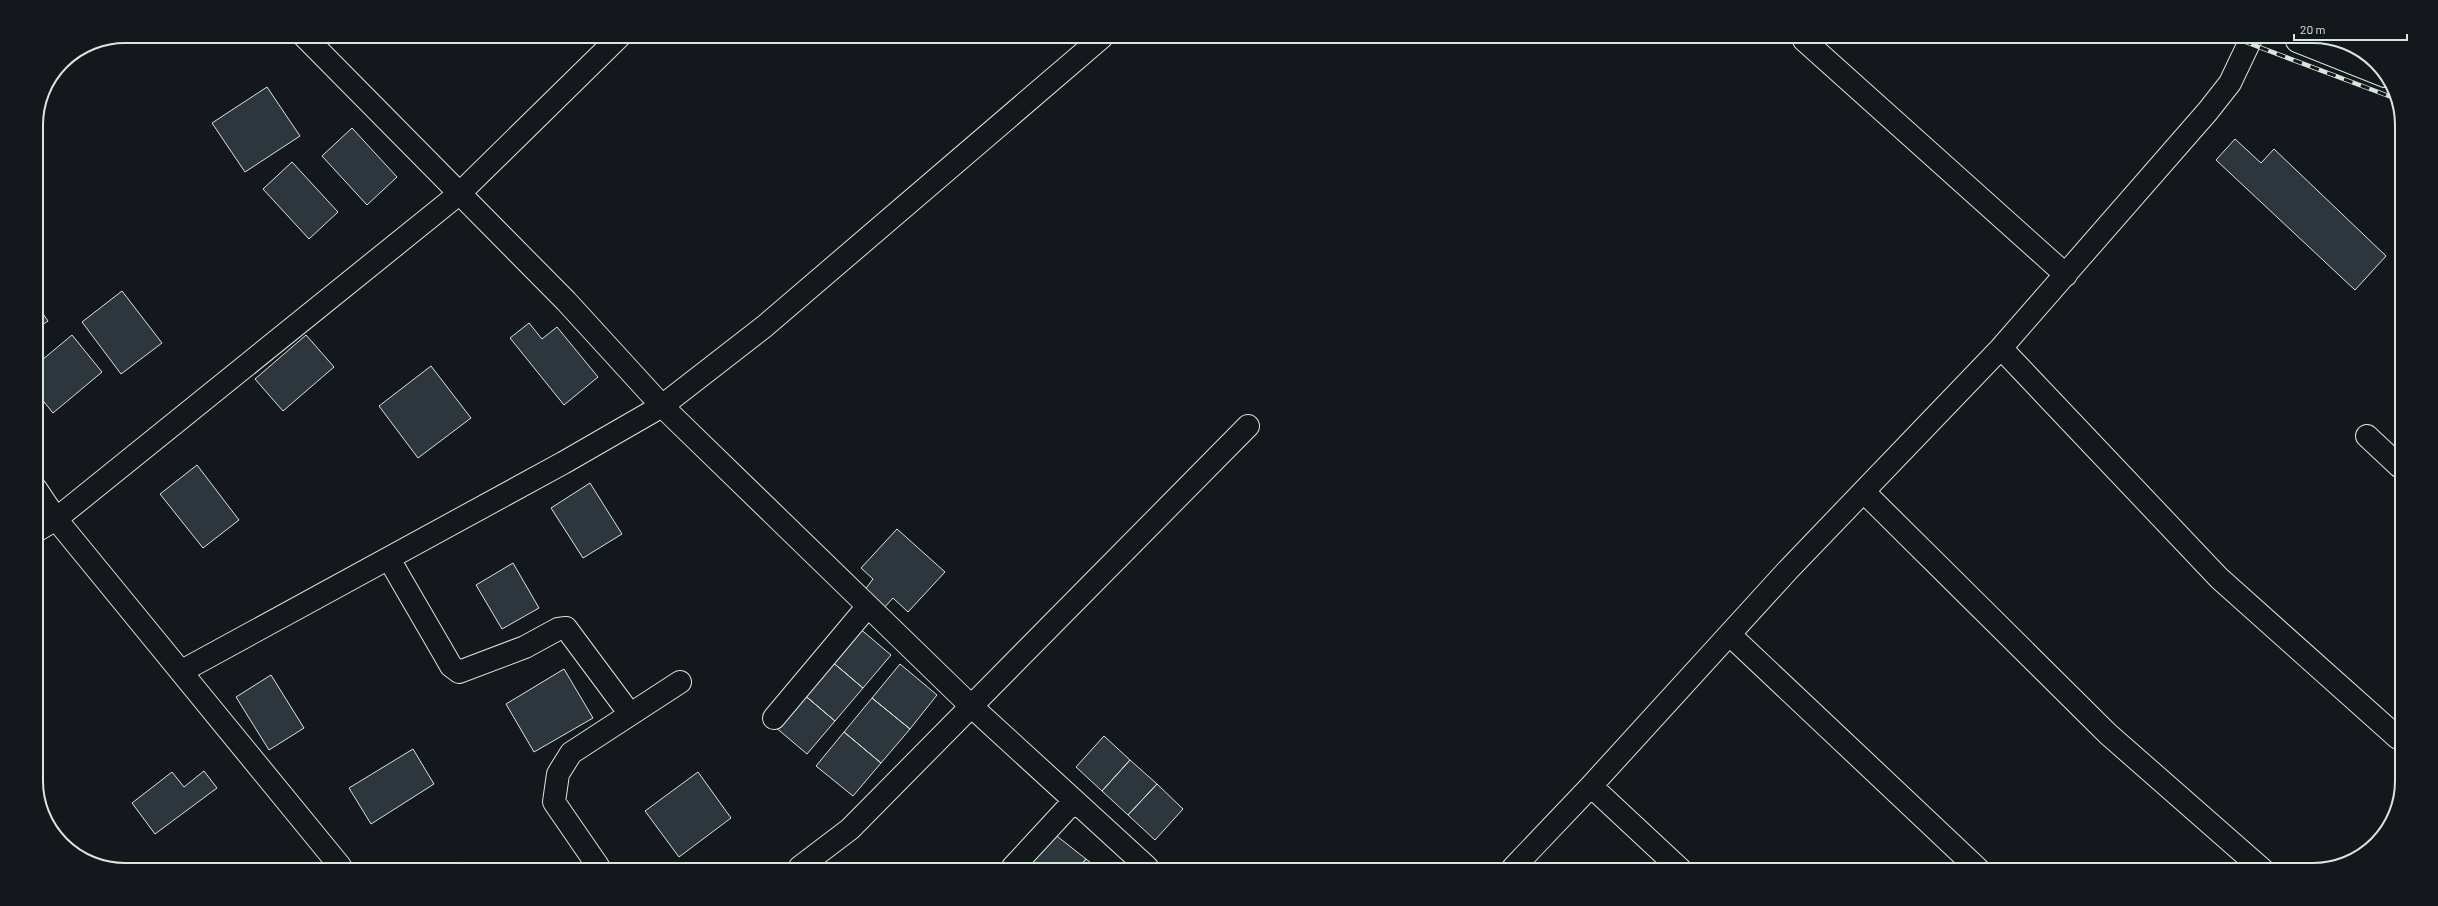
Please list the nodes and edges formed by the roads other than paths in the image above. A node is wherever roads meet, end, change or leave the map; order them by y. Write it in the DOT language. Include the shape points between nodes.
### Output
graph roads {
  1 [pos="311,43"];
  2 [pos="613,43"];
  3 [pos="1095,43"];
  4 [pos="1807,43"];
  5 [pos="2249,43"];
  6 [pos="2302,43"];
  7 [pos="2376,72"];
  8 [pos="460,194"];
  9 [pos="2066,275"];
  10 [pos="2001,348"];
  11 [pos="662,406"];
  12 [pos="1248,426"];
  13 [pos="2367,436"];
  14 [pos="2395,461"];
  15 [pos="1864,492"];
  16 [pos="43,500"];
  17 [pos="56,519"];
  18 [pos="43,527"];
  19 [pos="389,559"];
  20 [pos="868,606"];
  21 [pos="1730,635"];
  22 [pos="182,672"];
  23 [pos="680,682"];
  24 [pos="971,706"];
  25 [pos="630,714"];
  26 [pos="774,718"];
  27 [pos="2395,735"];
  28 [pos="1591,786"];
  29 [pos="1074,801"];
  30 [pos="338,863"];
  31 [pos="596,863"];
  32 [pos="805,863"];
  33 [pos="1017,863"];
  34 [pos="1141,863"];
  35 [pos="1518,863"];
  36 [pos="1674,863"];
  37 [pos="1972,863"];
  38 [pos="2255,863"];
  1 -- 8 [label="street"];
  2 -- 8 [label="street"];
  3 -- 11 [label="street" via="771,321"];
  4 -- 9 [label="street"];
  5 -- 9 [label="street" via="2230,83 2208,111"];
  6 -- 7 [label="street"];
  8 -- 11 [label="street" via="566,301"];
  8 -- 17 [label="street"];
  9 -- 10 [label="street"];
  10 -- 15 [label="street"];
  10 -- 27 [label="street" via="2219,578"];
  11 -- 19 [label="street"];
  11 -- 20 [label="street"];
  12 -- 24 [label="street"];
  13 -- 14 [label="street"];
  15 -- 21 [label="street" via="1788,570"];
  15 -- 38 [label="street" via="2108,734"];
  16 -- 17 [label="street"];
  17 -- 18 [label="street"];
  17 -- 22 [label="street"];
  19 -- 22 [label="street"];
  19 -- 25 [label="street" via="442,652 459,672 525,647 558,629 566,628"];
  20 -- 24 [label="street"];
  20 -- 26 [label="street"];
  21 -- 28 [label="street"];
  21 -- 37 [label="street"];
  22 -- 30 [label="street"];
  23 -- 25 [label="street"];
  24 -- 29 [label="street"];
  24 -- 32 [label="street" via="850,829"];
  25 -- 31 [label="street" via="571,753 558,774 554,802"];
  28 -- 35 [label="street"];
  28 -- 36 [label="street"];
  29 -- 33 [label="street"];
  29 -- 34 [label="street"];
}
